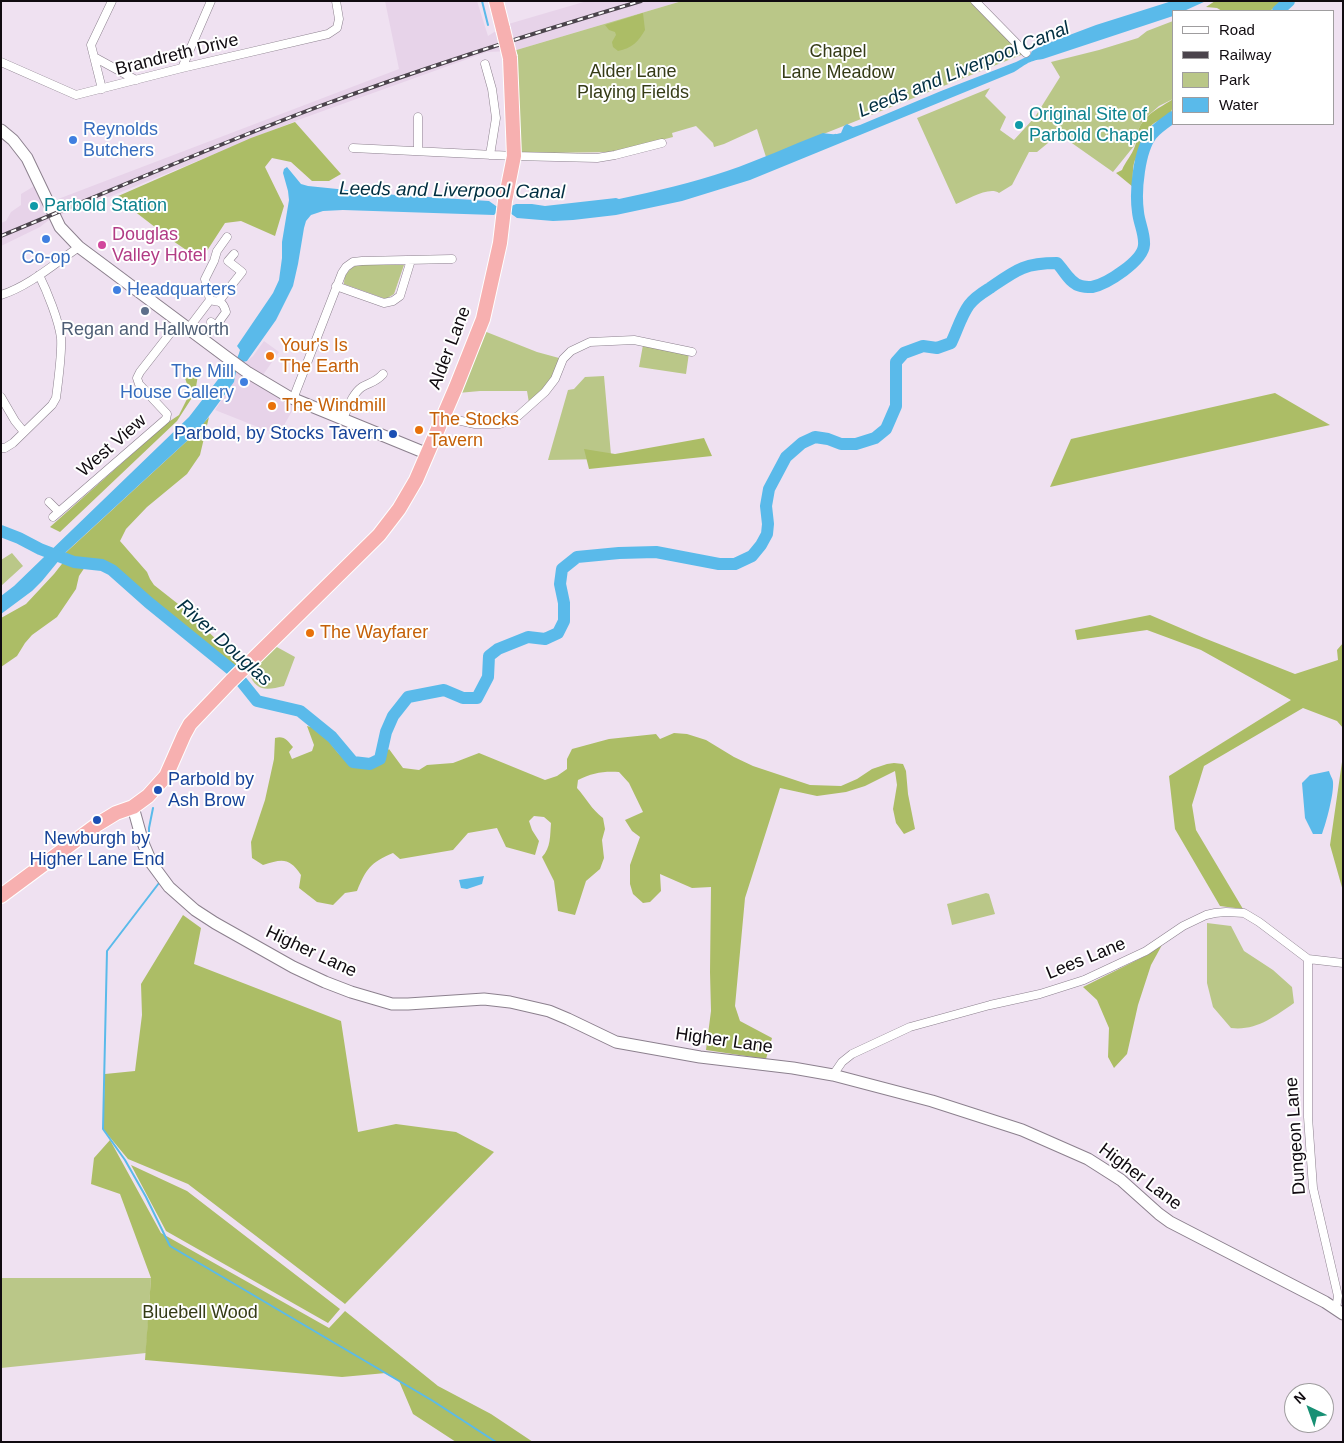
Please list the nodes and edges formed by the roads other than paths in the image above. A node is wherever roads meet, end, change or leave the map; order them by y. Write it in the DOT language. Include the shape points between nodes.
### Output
graph roads {
  1 [pos="112,1"];
  2 [pos="210,1"];
  3 [pos="336,1"];
  4 [pos="496,1"];
  5 [pos="975,1"];
  6 [pos="1026,52"];
  7 [pos="94,57"];
  8 [pos="1,62"];
  9 [pos="485,64"];
  10 [pos="182,68"];
  11 [pos="136,80"];
  12 [pos="102,89"];
  13 [pos="418,115"];
  14 [pos="1,130"];
  15 [pos="662,143"];
  16 [pos="353,148"];
  17 [pos="418,151"];
  18 [pos="490,155"];
  19 [pos="514,156"];
  20 [pos="227,237"];
  21 [pos="79,247"];
  22 [pos="234,254"];
  23 [pos="452,258"];
  24 [pos="411,260"];
  25 [pos="39,275"];
  26 [pos="336,286"];
  27 [pos="1,295"];
  28 [pos="210,300"];
  29 [pos="219,301"];
  30 [pos="211,322"];
  31 [pos="184,325"];
  32 [pos="692,352"];
  33 [pos="371,374"];
  34 [pos="383,374"];
  35 [pos="376,381"];
  36 [pos="1,397"];
  37 [pos="293,399"];
  38 [pos="443,417"];
  39 [pos="343,419"];
  40 [pos="24,432"];
  41 [pos="1,448"];
  42 [pos="428,454"];
  43 [pos="49,502"];
  44 [pos="134,807"];
  45 [pos="1,896"];
  46 [pos="1308,959"];
  47 [pos="1343,963"];
  48 [pos="834,1075"];
  49 [pos="1340,1312"];
  1 -- 7 [label="street" via="91,45"];
  2 -- 10 [label="street"];
  3 -- 10 [label="street, Brandreth Drive" via="337,28 328,34"];
  4 -- 19 [label="highway, Alder Lane, bridge" via="510,58"];
  5 -- 6 [label="street"];
  7 -- 11 [label="street"];
  7 -- 12 [label="street"];
  8 -- 12 [label="street, Brandreth Drive" via="76,95"];
  9 -- 18 [label="street" via="496,118"];
  10 -- 11 [label="street, Brandreth Drive"];
  11 -- 12 [label="street, Brandreth Drive"];
  13 -- 17 [label="street"];
  14 -- 21 [label="street" via="27,158 60,227"];
  15 -- 19 [label="street" via="597,158"];
  16 -- 17 [label="street"];
  17 -- 18 [label="street"];
  18 -- 19 [label="street"];
  19 -- 38 [label="highway, Alder Lane" via="483,319"];
  20 -- 28 [label="street" via="205,279"];
  21 -- 25 [label="street"];
  21 -- 31 [label="street"];
  22 -- 29 [label="street" via="228,261 242,272"];
  23 -- 24 [label="street"];
  24 -- 26 [label="street" via="353,262 346,267"];
  24 -- 26 [label="street" via="400,296 393,301 384,303"];
  25 -- 27 [label="street"];
  25 -- 40 [label="street" via="60,338 57,384 54,402"];
  26 -- 37 [label="street"];
  28 -- 29 [label="street"];
  28 -- 31 [label="street"];
  29 -- 30 [label="street" via="226,312 218,323"];
  31 -- 37 [label="street" via="247,372"];
  31 -- 43 [label="street, West View" via="137,378 166,412 166,419 56,515"];
  32 -- 38 [label="street" via="634,340 590,342 571,351 563,359 555,379 545,392 518,416 500,424 475,424"];
  33 -- 35 [label="street"];
  34 -- 35 [label="street"];
  35 -- 39 [label="street" via="360,388"];
  36 -- 40 [label="street"];
  37 -- 39 [label="street"];
  38 -- 42 [label="highway, Alder Lane"];
  39 -- 42 [label="street"];
  40 -- 41 [label="street" via="9,446"];
  42 -- 44 [label="highway, Alder Lane" via="408,495 379,535 231,681 187,730 166,776"];
  44 -- 45 [label="highway, Alder Lane" via="98,824"];
  44 -- 48 [label="street, Higher Lane" via="142,843 152,864 169,887 195,910 293,967 351,992 392,1004 484,999 510,1002 568,1019 616,1042"];
  46 -- 47 [label="street"];
  46 -- 48 [label="street, Lees Lane" via="1249,915 1238,912 1206,915 1146,951 1084,980 910,1027 852,1054"];
  46 -- 49 [label="street, Dungeon Lane" via="1308,1117 1312,1188"];
  48 -- 49 [label="street, Higher Lane" via="987,1118 1066,1148 1111,1173 1170,1222"];
}
